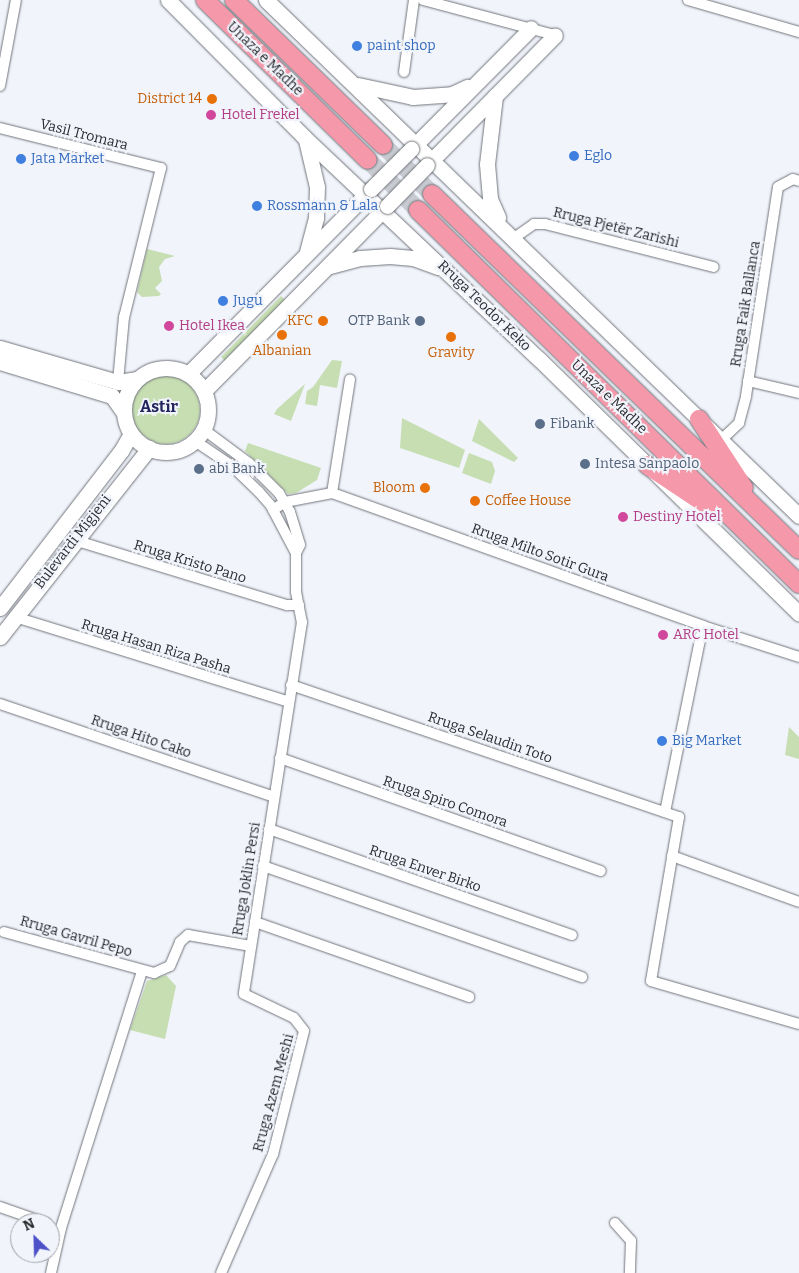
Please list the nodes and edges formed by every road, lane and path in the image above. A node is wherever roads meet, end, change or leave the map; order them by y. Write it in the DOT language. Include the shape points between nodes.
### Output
graph roads {
  1 [pos="16,0"];
  2 [pos="168,0"];
  3 [pos="206,0"];
  4 [pos="234,0"];
  5 [pos="266,0"];
  6 [pos="414,0"];
  7 [pos="423,0"];
  8 [pos="688,0"];
  9 [pos="531,28"];
  10 [pos="799,32"];
  11 [pos="555,35"];
  12 [pos="3,56"];
  13 [pos="404,72"];
  14 [pos="478,82"];
  15 [pos="356,84"];
  16 [pos="0,86"];
  17 [pos="495,96"];
  18 [pos="0,128"];
  19 [pos="304,137"];
  20 [pos="383,145"];
  21 [pos="414,146"];
  22 [pos="368,160"];
  23 [pos="430,162"];
  24 [pos="799,181"];
  25 [pos="368,192"];
  26 [pos="432,194"];
  27 [pos="385,208"];
  28 [pos="418,210"];
  29 [pos="509,233"];
  30 [pos="302,259"];
  31 [pos="714,267"];
  32 [pos="326,268"];
  33 [pos="451,274"];
  34 [pos="0,348"];
  35 [pos="0,362"];
  36 [pos="188,374"];
  37 [pos="136,379"];
  38 [pos="350,379"];
  39 [pos="748,381"];
  40 [pos="118,382"];
  41 [pos="204,391"];
  42 [pos="799,393"];
  43 [pos="123,412"];
  44 [pos="699,419"];
  45 [pos="131,434"];
  46 [pos="199,435"];
  47 [pos="721,440"];
  48 [pos="149,448"];
  49 [pos="647,466"];
  50 [pos="332,493"];
  51 [pos="285,502"];
  52 [pos="754,506"];
  53 [pos="273,510"];
  54 [pos="799,516"];
  55 [pos="738,523"];
  56 [pos="74,540"];
  57 [pos="799,550"];
  58 [pos="296,553"];
  59 [pos="799,584"];
  60 [pos="299,605"];
  61 [pos="0,608"];
  62 [pos="799,614"];
  63 [pos="15,617"];
  64 [pos="702,626"];
  65 [pos="0,637"];
  66 [pos="799,657"];
  67 [pos="291,685"];
  68 [pos="289,702"];
  69 [pos="0,704"];
  70 [pos="280,758"];
  71 [pos="274,797"];
  72 [pos="665,812"];
  73 [pos="269,829"];
  74 [pos="672,856"];
  75 [pos="263,866"];
  76 [pos="600,871"];
  77 [pos="799,902"];
  78 [pos="255,922"];
  79 [pos="4,932"];
  80 [pos="572,935"];
  81 [pos="251,946"];
  82 [pos="142,970"];
  83 [pos="582,977"];
  84 [pos="469,997"];
  85 [pos="799,1024"];
  86 [pos="0,1207"];
  87 [pos="17,1213"];
  88 [pos="614,1223"];
  89 [pos="61,1228"];
  90 [pos="50,1273"];
  91 [pos="221,1273"];
  92 [pos="630,1273"];
  1 -- 12 [label="street"];
  2 -- 19 [label="main road, Rruga Teodor Keko"];
  3 -- 22 [label="highway, Unaza e Madhe"];
  4 -- 20 [label="highway, Unaza e Madhe"];
  5 -- 15 [label="main road"];
  6 -- 13 [label="street"];
  7 -- 9 [label="street"];
  8 -- 10 [label="street"];
  9 -- 11 [label="street"];
  9 -- 14 [label="main road"];
  11 -- 17 [label="main road"];
  12 -- 16 [label="street"];
  14 -- 15 [label="main road" via="452,94 433,96 394,94"];
  14 -- 21 [label="main road"];
  15 -- 21 [label="main road"];
  17 -- 23 [label="main road"];
  17 -- 29 [label="main road" via="487,182 490,199"];
  18 -- 40 [label="street, Vasil Tromara" via="161,168 124,317"];
  19 -- 25 [label="main road, Rruga Teodor Keko"];
  19 -- 30 [label="main road" via="314,164 317,201 310,247"];
  21 -- 23 [label="main road"];
  21 -- 25 [label="main road, bridge"];
  23 -- 27 [label="main road, bridge"];
  23 -- 29 [label="main road"];
  24 -- 39 [label="street, Rruga Faik Ballanca" via="793,179 778,187"];
  25 -- 27 [label="main road, Rruga Teodor Keko"];
  25 -- 30 [label="main road"];
  26 -- 52 [label="highway, Unaza e Madhe"];
  27 -- 32 [label="main road"];
  27 -- 33 [label="main road, Rruga Teodor Keko"];
  28 -- 55 [label="highway, Unaza e Madhe"];
  29 -- 31 [label="street, Rruga Pjetër Zarishi" via="534,224 546,224"];
  29 -- 44 [label="main road"];
  30 -- 36 [label="main road"];
  32 -- 33 [label="main road" via="360,258 390,256 430,262"];
  32 -- 41 [label="main road"];
  33 -- 49 [label="main road, Rruga Teodor Keko"];
  34 -- 40 [label="main road"];
  35 -- 43 [label="main road" via="112,396"];
  36 -- 37 [label="main road" via="174,368 160,368"];
  36 -- 41 [label="main road"];
  37 -- 40 [label="main road"];
  37 -- 43 [label="main road" via="126,396"];
  38 -- 50 [label="street"];
  39 -- 42 [label="street"];
  39 -- 47 [label="street, Rruga Faik Ballanca" via="738,424"];
  41 -- 46 [label="main road" via="208,404"];
  43 -- 45 [label="main road"];
  44 -- 47 [label="main road"];
  44 -- 52 [label="highway"];
  45 -- 48 [label="main road"];
  45 -- 61 [label="main road, Bulevardi Migjeni"];
  46 -- 48 [label="main road" via="170,452"];
  46 -- 51 [label="street, Rruga Joklin Persi" via="249,463"];
  46 -- 53 [label="street, Rruga Joklin Persi" via="247,479"];
  47 -- 54 [label="main road"];
  48 -- 56 [label="main road, Bulevardi Migjeni"];
  49 -- 55 [label="highway"];
  49 -- 62 [label="main road, Rruga Teodor Keko"];
  50 -- 51 [label="street"];
  50 -- 64 [label="street, Rruga Milto Sotir Gura"];
  51 -- 53 [label="street"];
  51 -- 58 [label="street, Rruga Joklin Persi" via="298,534 300,545"];
  52 -- 57 [label="highway, Unaza e Madhe"];
  53 -- 58 [label="street, Rruga Joklin Persi"];
  55 -- 59 [label="highway, Unaza e Madhe"];
  56 -- 60 [label="street, Rruga Kristo Pano" via="277,603"];
  56 -- 63 [label="main road, Bulevardi Migjeni"];
  58 -- 60 [label="street, Rruga Joklin Persi"];
  60 -- 67 [label="street, Rruga Joklin Persi" via="302,622"];
  63 -- 65 [label="main road, Bulevardi Migjeni"];
  63 -- 68 [label="street, Rruga Hasan Riza Pasha"];
  64 -- 66 [label="street, Rruga Milto Sotir Gura"];
  64 -- 72 [label="street"];
  67 -- 68 [label="street, Rruga Joklin Persi"];
  67 -- 72 [label="street, Rruga Selaudin Toto"];
  68 -- 70 [label="street, Rruga Joklin Persi"];
  69 -- 71 [label="street, Rruga Hito Cako"];
  70 -- 71 [label="street, Rruga Joklin Persi"];
  70 -- 76 [label="street, Rruga Spiro Comora"];
  71 -- 73 [label="street, Rruga Joklin Persi"];
  72 -- 74 [label="street, Rruga Selaudin Toto" via="679,817"];
  73 -- 75 [label="street, Rruga Joklin Persi"];
  73 -- 80 [label="street, Rruga Enver Birko"];
  74 -- 77 [label="street"];
  74 -- 85 [label="street" via="651,981"];
  75 -- 78 [label="street, Rruga Joklin Persi"];
  75 -- 83 [label="street"];
  78 -- 81 [label="street, Rruga Joklin Persi"];
  78 -- 84 [label="street"];
  79 -- 82 [label="street, Rruga Gavril Pepo"];
  81 -- 82 [label="street, Rruga Joklin Persi" via="188,935 180,942 170,966 154,973"];
  81 -- 91 [label="street, Rruga Azem Meshi" via="244,994 294,1018 304,1030 273,1154"];
  82 -- 89 [label="street"];
  86 -- 87 [label="street"];
  88 -- 92 [label="street" via="631,1241"];
  89 -- 90 [label="street"];
}
